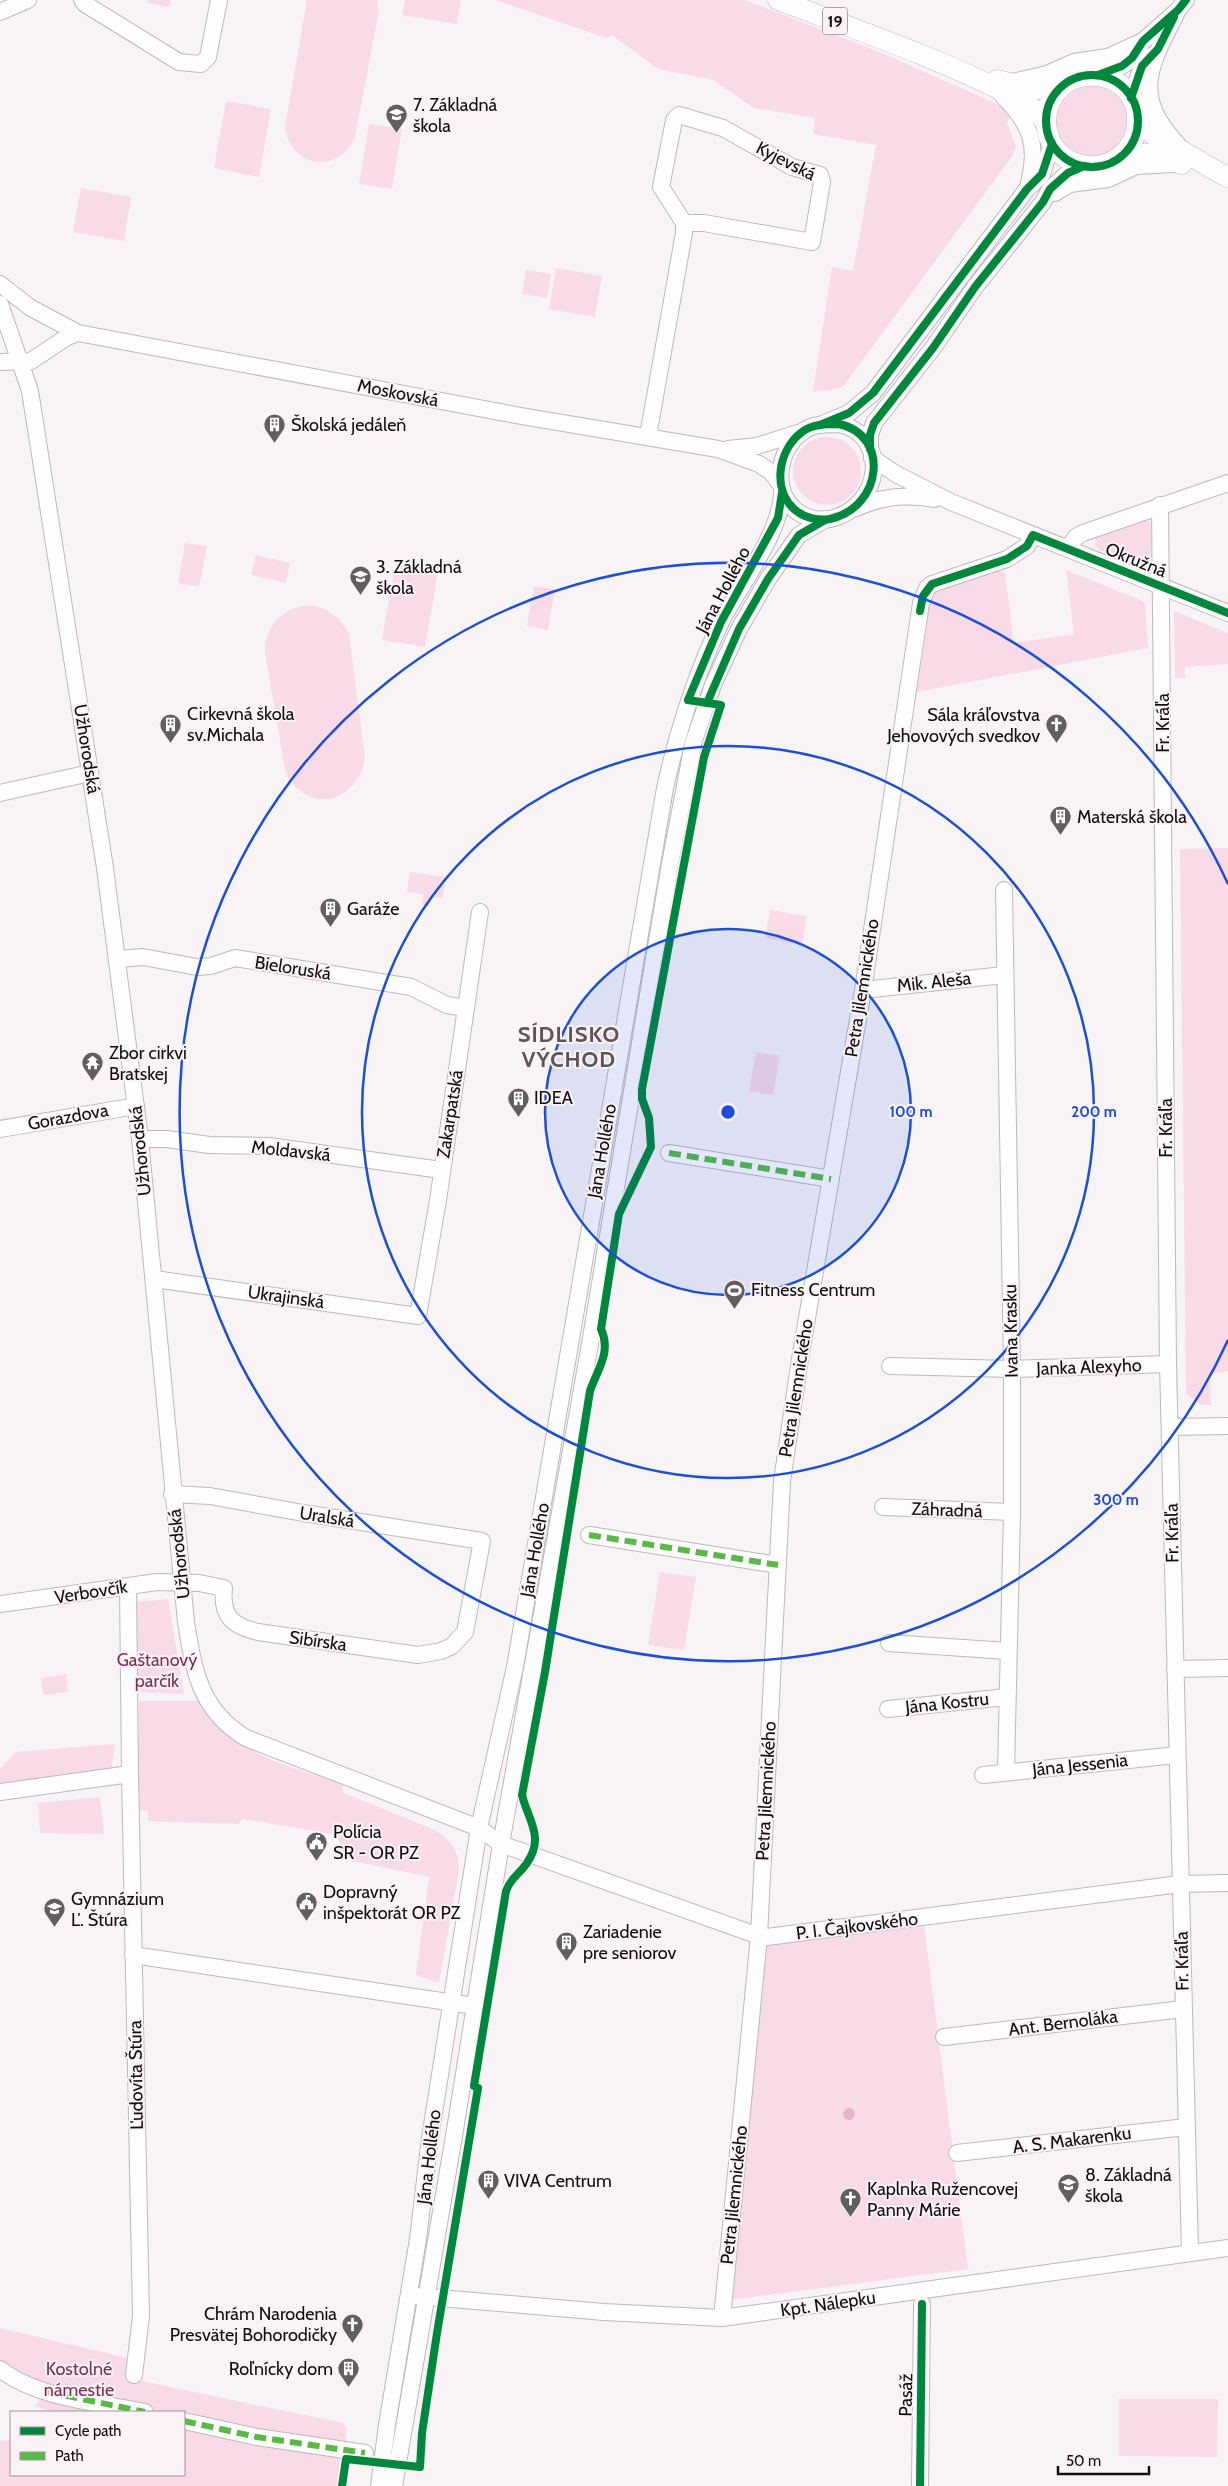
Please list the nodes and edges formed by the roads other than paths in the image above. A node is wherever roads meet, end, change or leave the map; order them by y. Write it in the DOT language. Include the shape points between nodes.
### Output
graph roads {
  1 [pos="28,0"];
  2 [pos="82,0"];
  3 [pos="219,0"];
  4 [pos="778,0"];
  5 [pos="1182,5"];
  6 [pos="0,12"];
  7 [pos="1143,41"];
  8 [pos="1158,49"];
  9 [pos="1098,75"];
  10 [pos="1002,86"];
  11 [pos="1062,86"];
  12 [pos="1134,106"];
  13 [pos="1046,123"];
  14 [pos="1052,144"];
  15 [pos="1124,154"];
  16 [pos="1182,158"];
  17 [pos="1084,166"];
  18 [pos="1222,174"];
  19 [pos="1027,189"];
  20 [pos="1043,202"];
  21 [pos="684,223"];
  22 [pos="961,277"];
  23 [pos="0,284"];
  24 [pos="975,287"];
  25 [pos="0,304"];
  26 [pos="78,333"];
  27 [pos="0,362"];
  28 [pos="21,362"];
  29 [pos="820,425"];
  30 [pos="803,431"];
  31 [pos="648,436"];
  32 [pos="718,449"];
  33 [pos="871,454"];
  34 [pos="1228,483"];
  35 [pos="782,489"];
  36 [pos="951,502"];
  37 [pos="1160,505"];
  38 [pos="854,509"];
  39 [pos="826,520"];
  40 [pos="1033,534"];
  41 [pos="1068,548"];
  42 [pos="1162,586"];
  43 [pos="1228,613"];
  44 [pos="696,680"];
  45 [pos="713,685"];
  46 [pos="90,773"];
  47 [pos="0,793"];
  48 [pos="648,887"];
  49 [pos="666,890"];
  50 [pos="1004,890"];
  51 [pos="480,912"];
  52 [pos="116,959"];
  53 [pos="1004,975"];
  54 [pos="863,990"];
  55 [pos="466,1008"];
  56 [pos="136,1106"];
  57 [pos="0,1129"];
  58 [pos="140,1139"];
  59 [pos="669,1153"];
  60 [pos="441,1170"];
  61 [pos="830,1179"];
  62 [pos="154,1278"];
  63 [pos="418,1316"];
  64 [pos="567,1364"];
  65 [pos="1168,1364"];
  66 [pos="890,1366"];
  67 [pos="586,1368"];
  68 [pos="1012,1369"];
  69 [pos="1228,1426"];
  70 [pos="1170,1427"];
  71 [pos="172,1494"];
  72 [pos="883,1507"];
  73 [pos="1012,1512"];
  74 [pos="589,1535"];
  75 [pos="778,1565"];
  76 [pos="182,1582"];
  77 [pos="128,1586"];
  78 [pos="224,1588"];
  79 [pos="0,1604"];
  80 [pos="888,1643"];
  81 [pos="441,1651"];
  82 [pos="1008,1651"];
  83 [pos="515,1668"];
  84 [pos="1228,1668"];
  85 [pos="1175,1669"];
  86 [pos="533,1671"];
  87 [pos="1007,1697"];
  88 [pos="888,1709"];
  89 [pos="1177,1754"];
  90 [pos="1006,1772"];
  91 [pos="130,1774"];
  92 [pos="983,1775"];
  93 [pos="0,1792"];
  94 [pos="479,1828"];
  95 [pos="501,1844"];
  96 [pos="1228,1883"];
  97 [pos="1180,1884"];
  98 [pos="759,1936"];
  99 [pos="133,1955"];
  100 [pos="451,2002"];
  101 [pos="475,2006"];
  102 [pos="1183,2009"];
  103 [pos="944,2036"];
  104 [pos="440,2077"];
  105 [pos="463,2081"];
  106 [pos="1186,2127"];
  107 [pos="957,2153"];
  108 [pos="1228,2248"];
  109 [pos="1190,2253"];
  110 [pos="408,2296"];
  111 [pos="427,2297"];
  112 [pos="922,2304"];
  113 [pos="722,2318"];
  114 [pos="0,2369"];
  115 [pos="134,2375"];
  116 [pos="140,2411"];
  117 [pos="185,2420"];
  118 [pos="365,2453"];
  119 [pos="379,2486"];
  120 [pos="394,2486"];
  121 [pos="920,2486"];
  1 -- 6 [label="street"];
  2 -- 3 [label="street" via="179,62 201,64 208,57"];
  4 -- 10 [label="main road, 19"];
  5 -- 7 [label="street"];
  5 -- 8 [label="street"];
  7 -- 9 [label="street" via="1132,58 1122,66"];
  7 -- 10 [label="street" via="1108,57 1074,62 1047,74"];
  8 -- 12 [label="street" via="1142,66"];
  8 -- 16 [label="street" via="1149,87 1152,108"];
  9 -- 11 [label="main road, 19" via="1079,77"];
  9 -- 12 [label="main road" via="1117,82"];
  10 -- 11 [label="main road, 19" via="1035,89"];
  10 -- 13 [label="main road, 19"];
  10 -- 19 [label="street" via="1031,134 1034,157"];
  11 -- 13 [label="main road" via="1049,103"];
  12 -- 15 [label="main road" via="1135,136"];
  12 -- 16 [label="main road" via="1144,127"];
  13 -- 14 [label="main road"];
  14 -- 17 [label="main road" via="1066,158"];
  14 -- 19 [label="street" via="1042,174"];
  15 -- 16 [label="main road"];
  15 -- 17 [label="main road" via="1105,164"];
  16 -- 18 [label="main road"];
  16 -- 20 [label="street" via="1136,166 1108,179 1075,182 1062,187"];
  17 -- 20 [label="street" via="1055,183"];
  19 -- 22 [label="street"];
  20 -- 24 [label="street"];
  21 -- 21 [label="street, Kyjevská" via="661,188 674,120 679,115 723,128 792,167 820,175 822,182 812,242 704,223"];
  21 -- 31 [label="street"];
  22 -- 24 [label="street"];
  22 -- 29 [label="street" via="873,392 857,408"];
  23 -- 26 [label="street, Moskovská" via="31,308"];
  24 -- 33 [label="street" via="933,348 874,423 870,435"];
  25 -- 28 [label="street, Užhorodská"];
  26 -- 28 [label="street" via="31,360"];
  26 -- 31 [label="street, Moskovská" via="531,418"];
  27 -- 28 [label="street"];
  28 -- 46 [label="street, Užhorodská" via="30,392"];
  29 -- 30 [label="street"];
  29 -- 33 [label="street" via="839,424 853,428 862,436"];
  30 -- 32 [label="street" via="757,446"];
  30 -- 35 [label="street" via="784,455"];
  31 -- 32 [label="street, Moskovská"];
  32 -- 35 [label="street" via="765,468"];
  33 -- 36 [label="street" via="896,474"];
  33 -- 38 [label="street" via="871,485"];
  34 -- 37 [label="street"];
  35 -- 39 [label="street" via="797,512"];
  35 -- 44 [label="street, Jána Hollého" via="778,518 721,622"];
  36 -- 38 [label="street" via="903,496"];
  36 -- 40 [label="street, Okružná"];
  37 -- 41 [label="street" via="1083,533"];
  37 -- 42 [label="street, Fr. Kráľa"];
  38 -- 39 [label="street"];
  39 -- 45 [label="street, Jána Hollého" via="799,535 782,557 739,629"];
  40 -- 41 [label="street, Okružná"];
  40 -- 54 [label="street, Petra Jilemnického" via="1027,546 1007,559 932,584 923,596"];
  41 -- 42 [label="street, Okružná"];
  42 -- 43 [label="street, Okružná"];
  42 -- 65 [label="street, Fr. Kráľa"];
  44 -- 45 [label="street"];
  44 -- 48 [label="street, Jána Hollého" via="672,755"];
  45 -- 49 [label="street, Jána Hollého" via="693,744"];
  46 -- 47 [label="street"];
  46 -- 52 [label="street, Užhorodská"];
  48 -- 49 [label="street"];
  48 -- 64 [label="street, Jána Hollého"];
  49 -- 67 [label="street, Jána Hollého"];
  50 -- 53 [label="street, Ivana Krasku"];
  51 -- 55 [label="street, Zakarpatská"];
  52 -- 55 [label="street, Bieloruská" via="143,958 197,967 235,958 411,987 447,1005"];
  52 -- 56 [label="street, Užhorodská"];
  53 -- 54 [label="street, Mik. Aleša"];
  53 -- 68 [label="street, Ivana Krasku"];
  54 -- 61 [label="street, Petra Jilemnického"];
  55 -- 60 [label="street, Zakarpatská"];
  56 -- 57 [label="street, Gorazdova"];
  56 -- 58 [label="street, Užhorodská"];
  58 -- 60 [label="street, Moldavská" via="269,1146"];
  58 -- 62 [label="street, Užhorodská"];
  59 -- 61 [label="street"];
  60 -- 63 [label="street, Zakarpatská" via="424,1294"];
  61 -- 75 [label="street, Petra Jilemnického" via="782,1481"];
  62 -- 63 [label="street, Ukrajinská"];
  62 -- 71 [label="street, Užhorodská"];
  64 -- 67 [label="street"];
  64 -- 83 [label="street, Jána Hollého"];
  65 -- 68 [label="street, Janka Alexyho"];
  65 -- 70 [label="street, Fr. Kráľa"];
  66 -- 68 [label="street, Janka Alexyho"];
  67 -- 86 [label="street, Jána Hollého"];
  68 -- 73 [label="street, Ivana Krasku"];
  69 -- 70 [label="street"];
  70 -- 85 [label="street, Fr. Kráľa"];
  71 -- 76 [label="street, Užhorodská"];
  71 -- 81 [label="street, Uralská" via="210,1496 482,1541 465,1632 452,1646"];
  72 -- 73 [label="street, Záhradná"];
  73 -- 82 [label="street, Ivana Krasku"];
  74 -- 75 [label="street"];
  75 -- 98 [label="street, Petra Jilemnického"];
  76 -- 77 [label="street, Verbovčík"];
  76 -- 78 [label="street, Verbovčík"];
  76 -- 94 [label="street, Užhorodská" via="190,1645 204,1697 231,1729 246,1738"];
  77 -- 79 [label="street, Verbovčík"];
  77 -- 91 [label="street"];
  78 -- 81 [label="street, Sibírska" via="222,1603 226,1613 244,1629 418,1655"];
  80 -- 82 [label="street"];
  82 -- 87 [label="street, Ivana Krasku"];
  83 -- 86 [label="street"];
  83 -- 94 [label="street, Jána Hollého"];
  84 -- 85 [label="street"];
  85 -- 89 [label="street, Fr. Kráľa"];
  86 -- 95 [label="street, Jána Hollého"];
  87 -- 88 [label="street, Jána Kostru"];
  87 -- 90 [label="street, Ivana Krasku"];
  89 -- 90 [label="street, Jána Jessenia"];
  89 -- 97 [label="street, Fr. Kráľa"];
  90 -- 92 [label="street, Jána Jessenia"];
  91 -- 93 [label="street"];
  91 -- 99 [label="street, Ľudovíta Štúra"];
  94 -- 95 [label="street"];
  94 -- 100 [label="street, Jána Hollého"];
  95 -- 98 [label="street, P. I. Čajkovského"];
  95 -- 101 [label="street, Jána Hollého"];
  96 -- 97 [label="street, P. I. Čajkovského"];
  97 -- 98 [label="street, P. I. Čajkovského" via="911,1920"];
  97 -- 102 [label="street, Fr. Kráľa"];
  98 -- 113 [label="street, Petra Jilemnického"];
  99 -- 100 [label="street"];
  99 -- 115 [label="street, Ľudovíta Štúra" via="141,2316"];
  100 -- 101 [label="street"];
  100 -- 104 [label="street, Jána Hollého"];
  101 -- 105 [label="street, Jána Hollého"];
  102 -- 103 [label="street, Ant. Bernoláka"];
  102 -- 106 [label="street, Fr. Kráľa"];
  104 -- 105 [label="street"];
  104 -- 110 [label="street, Jána Hollého"];
  105 -- 111 [label="street, Jána Hollého"];
  106 -- 107 [label="street, A. S. Makarenku"];
  106 -- 109 [label="street, Fr. Kráľa"];
  108 -- 109 [label="street, Kpt. Nálepku"];
  109 -- 113 [label="street, Kpt. Nálepku"];
  110 -- 111 [label="street, Kpt. Nálepku"];
  110 -- 119 [label="street, Jána Hollého"];
  111 -- 113 [label="street, Kpt. Nálepku"];
  111 -- 120 [label="street, Jána Hollého"];
  112 -- 121 [label="street, Pasáž"];
  114 -- 116 [label="street" via="9,2377 48,2392"];
  117 -- 118 [label="street" via="257,2437"];
}
